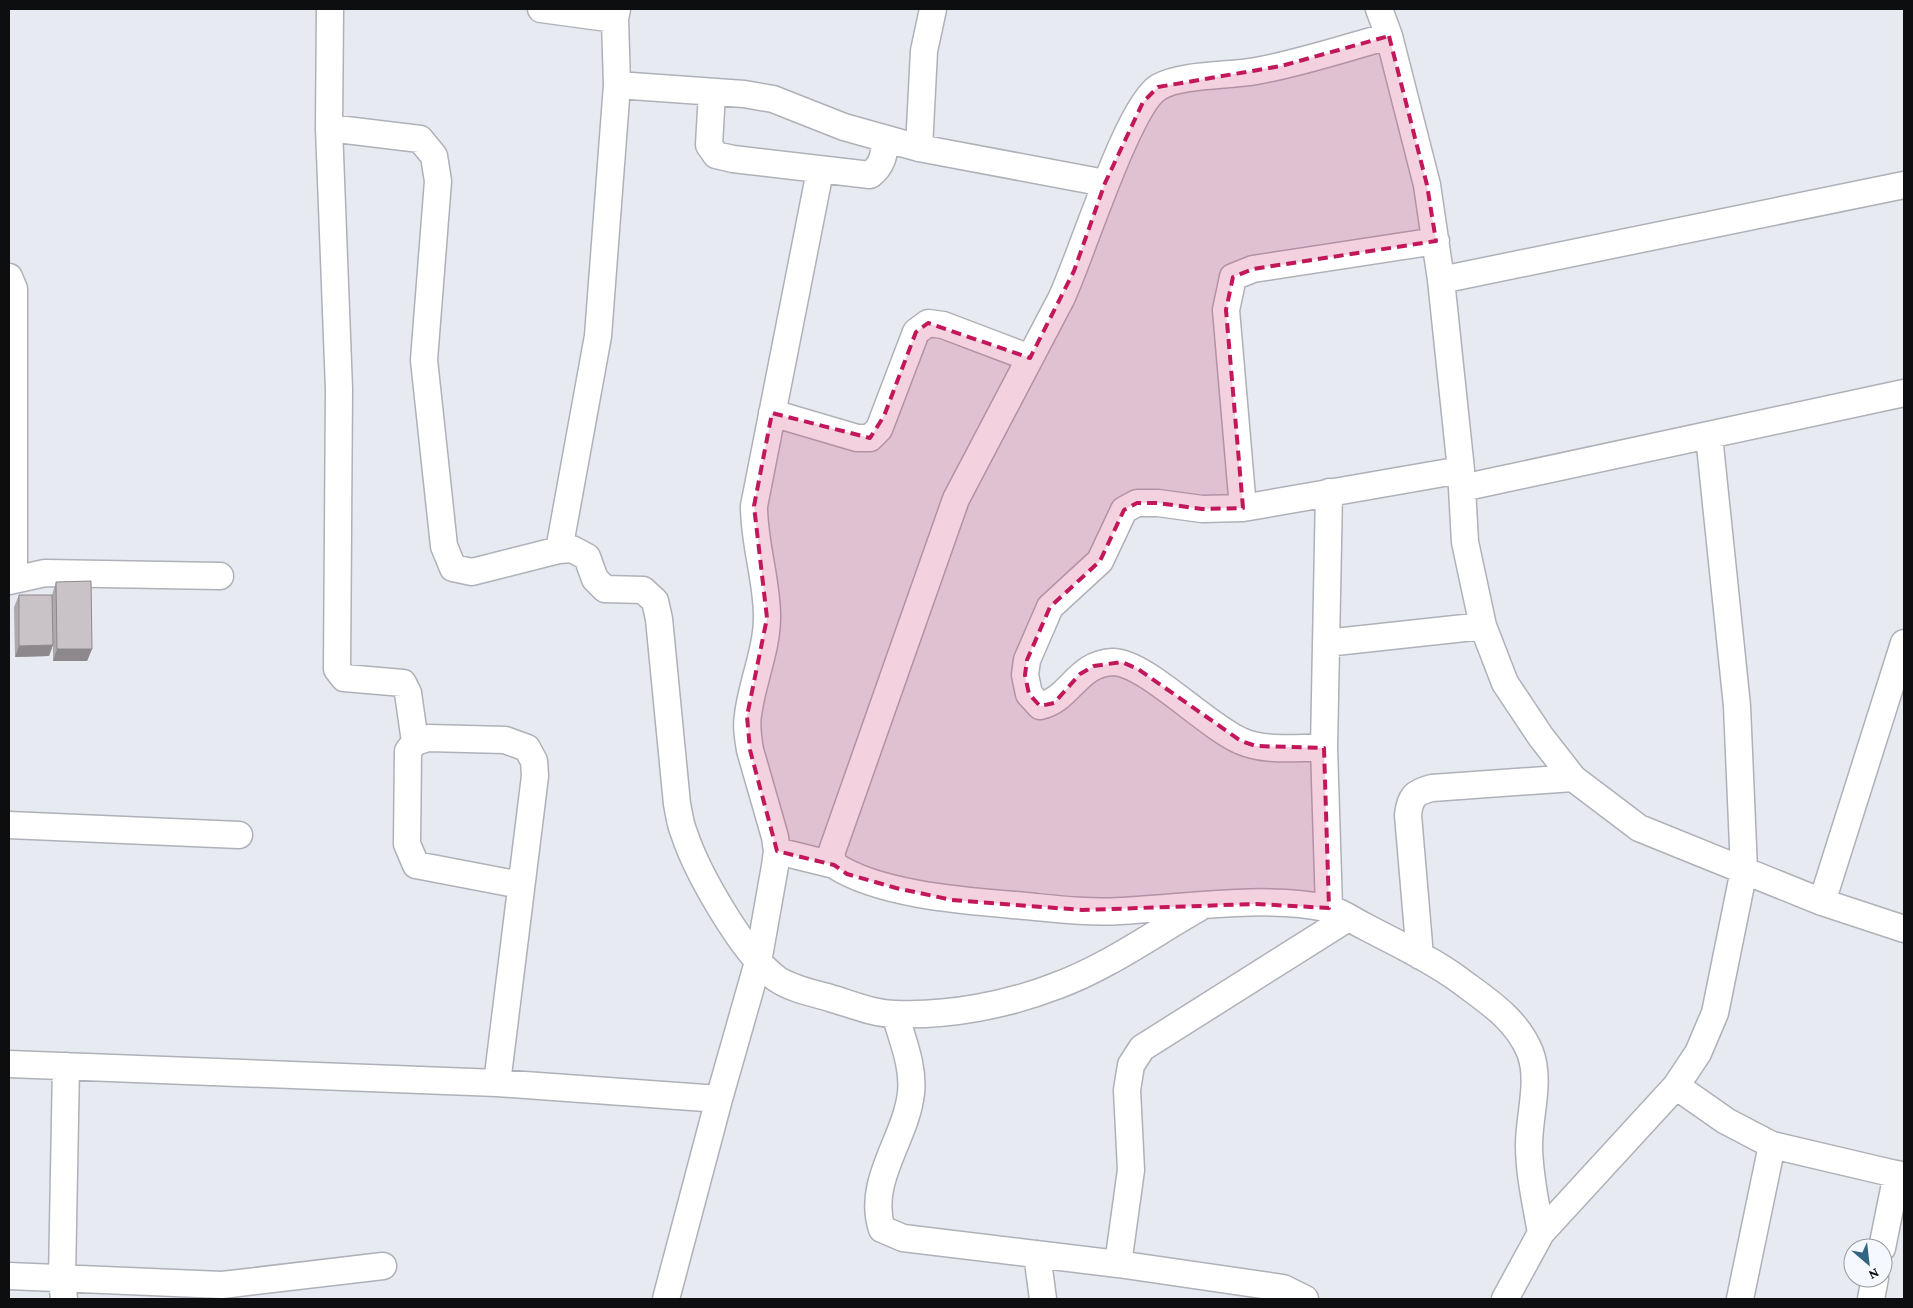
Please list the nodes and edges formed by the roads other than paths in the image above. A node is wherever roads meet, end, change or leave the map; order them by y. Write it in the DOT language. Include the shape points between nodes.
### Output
graph roads {
  1 [pos="330,9"];
  2 [pos="541,9"];
  3 [pos="933,9"];
  4 [pos="1379,9"];
  5 [pos="616,14"];
  6 [pos="1389,36"];
  7 [pos="617,85"];
  8 [pos="712,92"];
  9 [pos="329,128"];
  10 [pos="886,139"];
  11 [pos="919,148"];
  12 [pos="820,170"];
  13 [pos="1105,183"];
  14 [pos="1904,185"];
  15 [pos="1436,241"];
  16 [pos="9,277"];
  17 [pos="1441,280"];
  18 [pos="1030,358"];
  19 [pos="1904,393"];
  20 [pos="772,413"];
  21 [pos="12,433"];
  22 [pos="1709,436"];
  23 [pos="1462,479"];
  24 [pos="1329,492"];
  25 [pos="1243,508"];
  26 [pos="559,550"];
  27 [pos="220,576"];
  28 [pos="12,580"];
  29 [pos="1483,626"];
  30 [pos="1326,643"];
  31 [pos="1904,643"];
  32 [pos="415,742"];
  33 [pos="1324,748"];
  34 [pos="1573,778"];
  35 [pos="9,825"];
  36 [pos="239,835"];
  37 [pos="778,851"];
  38 [pos="834,865"];
  39 [pos="1744,870"];
  40 [pos="522,885"];
  41 [pos="1822,902"];
  42 [pos="1202,906"];
  43 [pos="1339,913"];
  44 [pos="1904,929"];
  45 [pos="1420,956"];
  46 [pos="758,962"];
  47 [pos="895,1014"];
  48 [pos="9,1064"];
  49 [pos="66,1066"];
  50 [pos="498,1083"];
  51 [pos="1676,1086"];
  52 [pos="719,1099"];
  53 [pos="1772,1145"];
  54 [pos="1901,1175"];
  55 [pos="1541,1233"];
  56 [pos="1885,1238"];
  57 [pos="1037,1254"];
  58 [pos="1118,1264"];
  59 [pos="383,1266"];
  60 [pos="9,1276"];
  61 [pos="63,1289"];
  62 [pos="666,1299"];
  63 [pos="1043,1299"];
  64 [pos="1305,1299"];
  65 [pos="1505,1299"];
  66 [pos="1740,1299"];
  1 -- 9 [label="street"];
  2 -- 5 [label="street"];
  3 -- 11 [label="street" via="924,51"];
  4 -- 6 [label="street"];
  5 -- 7 [label="street"];
  6 -- 13 [label="street" via="1281,66 1176,81 1158,87 1143,102"];
  6 -- 15 [label="street" via="1426,185"];
  7 -- 8 [label="street"];
  7 -- 26 [label="street" via="598,336"];
  8 -- 10 [label="street" via="773,99"];
  8 -- 12 [label="street" via="710,145 716,155"];
  9 -- 26 [label="street" via="420,139 434,156 438,181 424,360 444,546 453,568 472,572"];
  9 -- 32 [label="street" via="339,389 337,669 344,678 402,683 408,693"];
  10 -- 11 [label="street"];
  10 -- 12 [label="street" via="879,168 870,175"];
  11 -- 13 [label="street"];
  12 -- 20 [label="street"];
  13 -- 18 [label="street" via="1074,271"];
  14 -- 17 [label="street"];
  15 -- 17 [label="street"];
  15 -- 25 [label="street" via="1254,269 1233,277 1226,310"];
  16 -- 21 [label="street" via="14,289"];
  17 -- 23 [label="street"];
  18 -- 20 [label="street" via="943,325 928,323 916,332 879,429 870,438 857,438"];
  18 -- 38 [label="street" via="956,499 835,838 831,854"];
  19 -- 22 [label="street"];
  20 -- 37 [label="street" via="754,506 754,529 767,618 747,716 750,750"];
  21 -- 28 [label="street"];
  22 -- 23 [label="street"];
  22 -- 39 [label="street" via="1737,706"];
  23 -- 24 [label="street"];
  23 -- 29 [label="street" via="1465,542"];
  24 -- 25 [label="street"];
  24 -- 30 [label="street"];
  25 -- 33 [label="street" via="1202,509 1137,503 1124,510 1100,561 1050,607 1027,660 1025,675 1029,694 1040,706 1054,703 1080,674 1102,664 1122,662 1138,669 1212,724 1241,741 1256,746"];
  26 -- 46 [label="street" via="572,549 587,557 595,579 605,589 642,590 655,601 683,833 739,938"];
  27 -- 28 [label="street" via="45,573"];
  29 -- 30 [label="street"];
  29 -- 34 [label="street" via="1505,682"];
  30 -- 33 [label="street"];
  31 -- 41 [label="street"];
  32 -- 40 [label="street" via="408,751 407,844 416,865"];
  32 -- 40 [label="street" via="428,738 505,740 527,748 534,761 535,776"];
  33 -- 43 [label="street"];
  34 -- 39 [label="street" via="1639,828"];
  34 -- 45 [label="street" via="1432,788 1418,791 1410,800 1408,815"];
  35 -- 36 [label="street"];
  37 -- 38 [label="street"];
  37 -- 46 [label="street"];
  38 -- 42 [label="street" via="847,874 952,900 1117,911"];
  39 -- 41 [label="street"];
  39 -- 51 [label="street" via="1716,1013 1698,1053"];
  40 -- 50 [label="street"];
  41 -- 44 [label="street"];
  42 -- 43 [label="street" via="1297,904"];
  42 -- 47 [label="street" via="1058,986 1001,1003 932,1013"];
  43 -- 45 [label="street"];
  43 -- 58 [label="street" via="1142,1048 1131,1065 1127,1090 1131,1170"];
  45 -- 55 [label="street" via="1497,1008 1516,1027 1530,1053 1535,1077 1529,1153"];
  46 -- 47 [label="street" via="778,980 804,991"];
  46 -- 52 [label="street"];
  47 -- 57 [label="street" via="911,1070 911,1092 908,1112 878,1193 877,1214 882,1229 903,1238"];
  48 -- 49 [label="street"];
  49 -- 50 [label="street"];
  49 -- 61 [label="street"];
  50 -- 52 [label="street"];
  51 -- 53 [label="street" via="1726,1121"];
  51 -- 55 [label="street"];
  52 -- 62 [label="street"];
  53 -- 54 [label="street"];
  53 -- 66 [label="street"];
  54 -- 56 [label="street"];
  55 -- 65 [label="street"];
  57 -- 58 [label="street"];
  57 -- 63 [label="street"];
  58 -- 64 [label="street" via="1283,1288"];
  59 -- 61 [label="street" via="222,1285"];
  60 -- 61 [label="street"];
}
